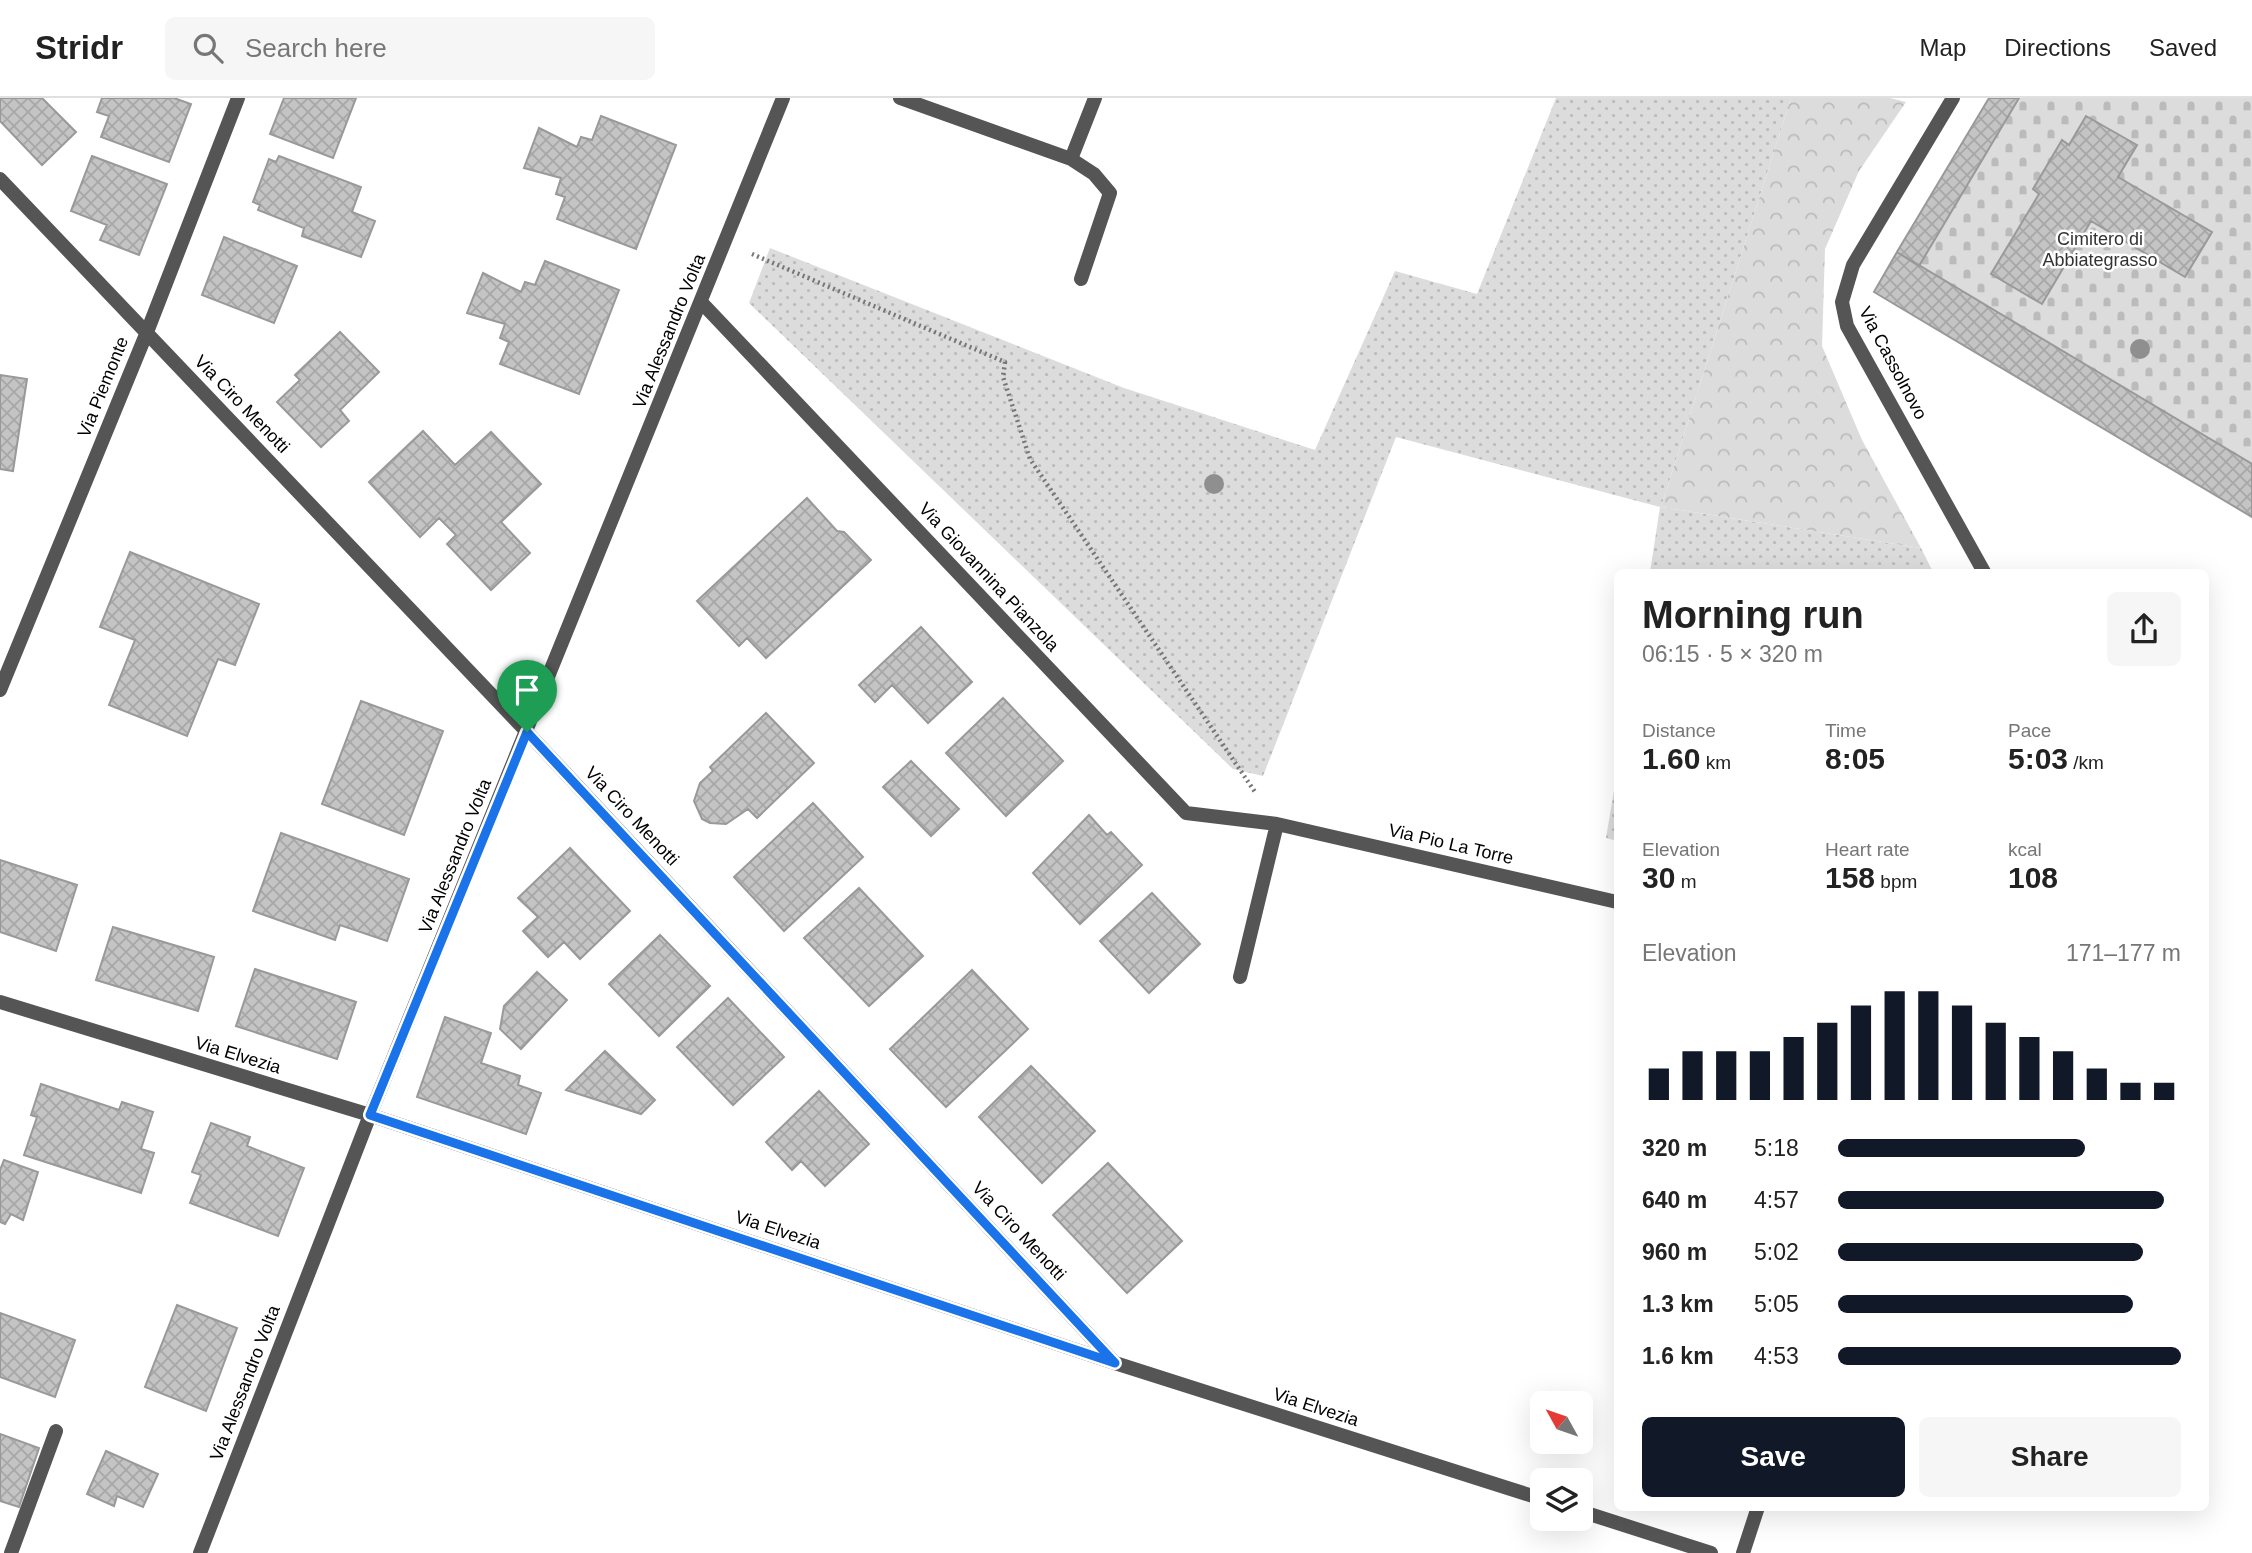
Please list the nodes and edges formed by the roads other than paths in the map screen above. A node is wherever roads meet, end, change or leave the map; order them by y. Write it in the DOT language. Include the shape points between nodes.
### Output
graph roads {
  1 [pos="238,98"];
  2 [pos="783,98"];
  3 [pos="900,98"];
  4 [pos="1095,98"];
  5 [pos="1953,98"];
  6 [pos="1071,159"];
  7 [pos="0,179"];
  8 [pos="1081,279"];
  9 [pos="701,302"];
  10 [pos="147,332"];
  11 [pos="1982,569"];
  12 [pos="0,690"];
  13 [pos="527,732"];
  14 [pos="1276,824"];
  15 [pos="1614,901"];
  16 [pos="1240,977"];
  17 [pos="0,1002"];
  18 [pos="370,1115"];
  19 [pos="1115,1363"];
  20 [pos="57,1431"];
  21 [pos="1530,1495"];
  22 [pos="1757,1511"];
  23 [pos="1593,1515"];
  24 [pos="11,1553"];
  25 [pos="200,1553"];
  26 [pos="1711,1553"];
  27 [pos="1743,1553"];
  1 -- 10 [label="street, Via Piemonte"];
  2 -- 9 [label="street, Via Alessandro Volta"];
  3 -- 6 [label="street"];
  4 -- 6 [label="street"];
  5 -- 11 [label="street, Via Cassolnovo" via="1853,265 1842,302 1847,326"];
  6 -- 8 [label="street" via="1094,174 1110,193"];
  7 -- 10 [label="street, Via Ciro Menotti"];
  9 -- 13 [label="street, Via Alessandro Volta"];
  9 -- 14 [label="street, Via Giovannina Pianzola" via="1186,813"];
  10 -- 12 [label="street, Via Piemonte"];
  10 -- 13 [label="street, Via Ciro Menotti"];
  13 -- 18 [label="street, Via Alessandro Volta"];
  13 -- 19 [label="street, Via Ciro Menotti"];
  14 -- 15 [label="street, Via Pio La Torre"];
  14 -- 16 [label="street"];
  17 -- 18 [label="street, Via Elvezia"];
  18 -- 19 [label="street, Via Elvezia"];
  18 -- 25 [label="street, Via Alessandro Volta"];
  19 -- 21 [label="street, Via Elvezia"];
  20 -- 24 [label="street"];
  22 -- 27 [label="street"];
  23 -- 26 [label="street"];
}
